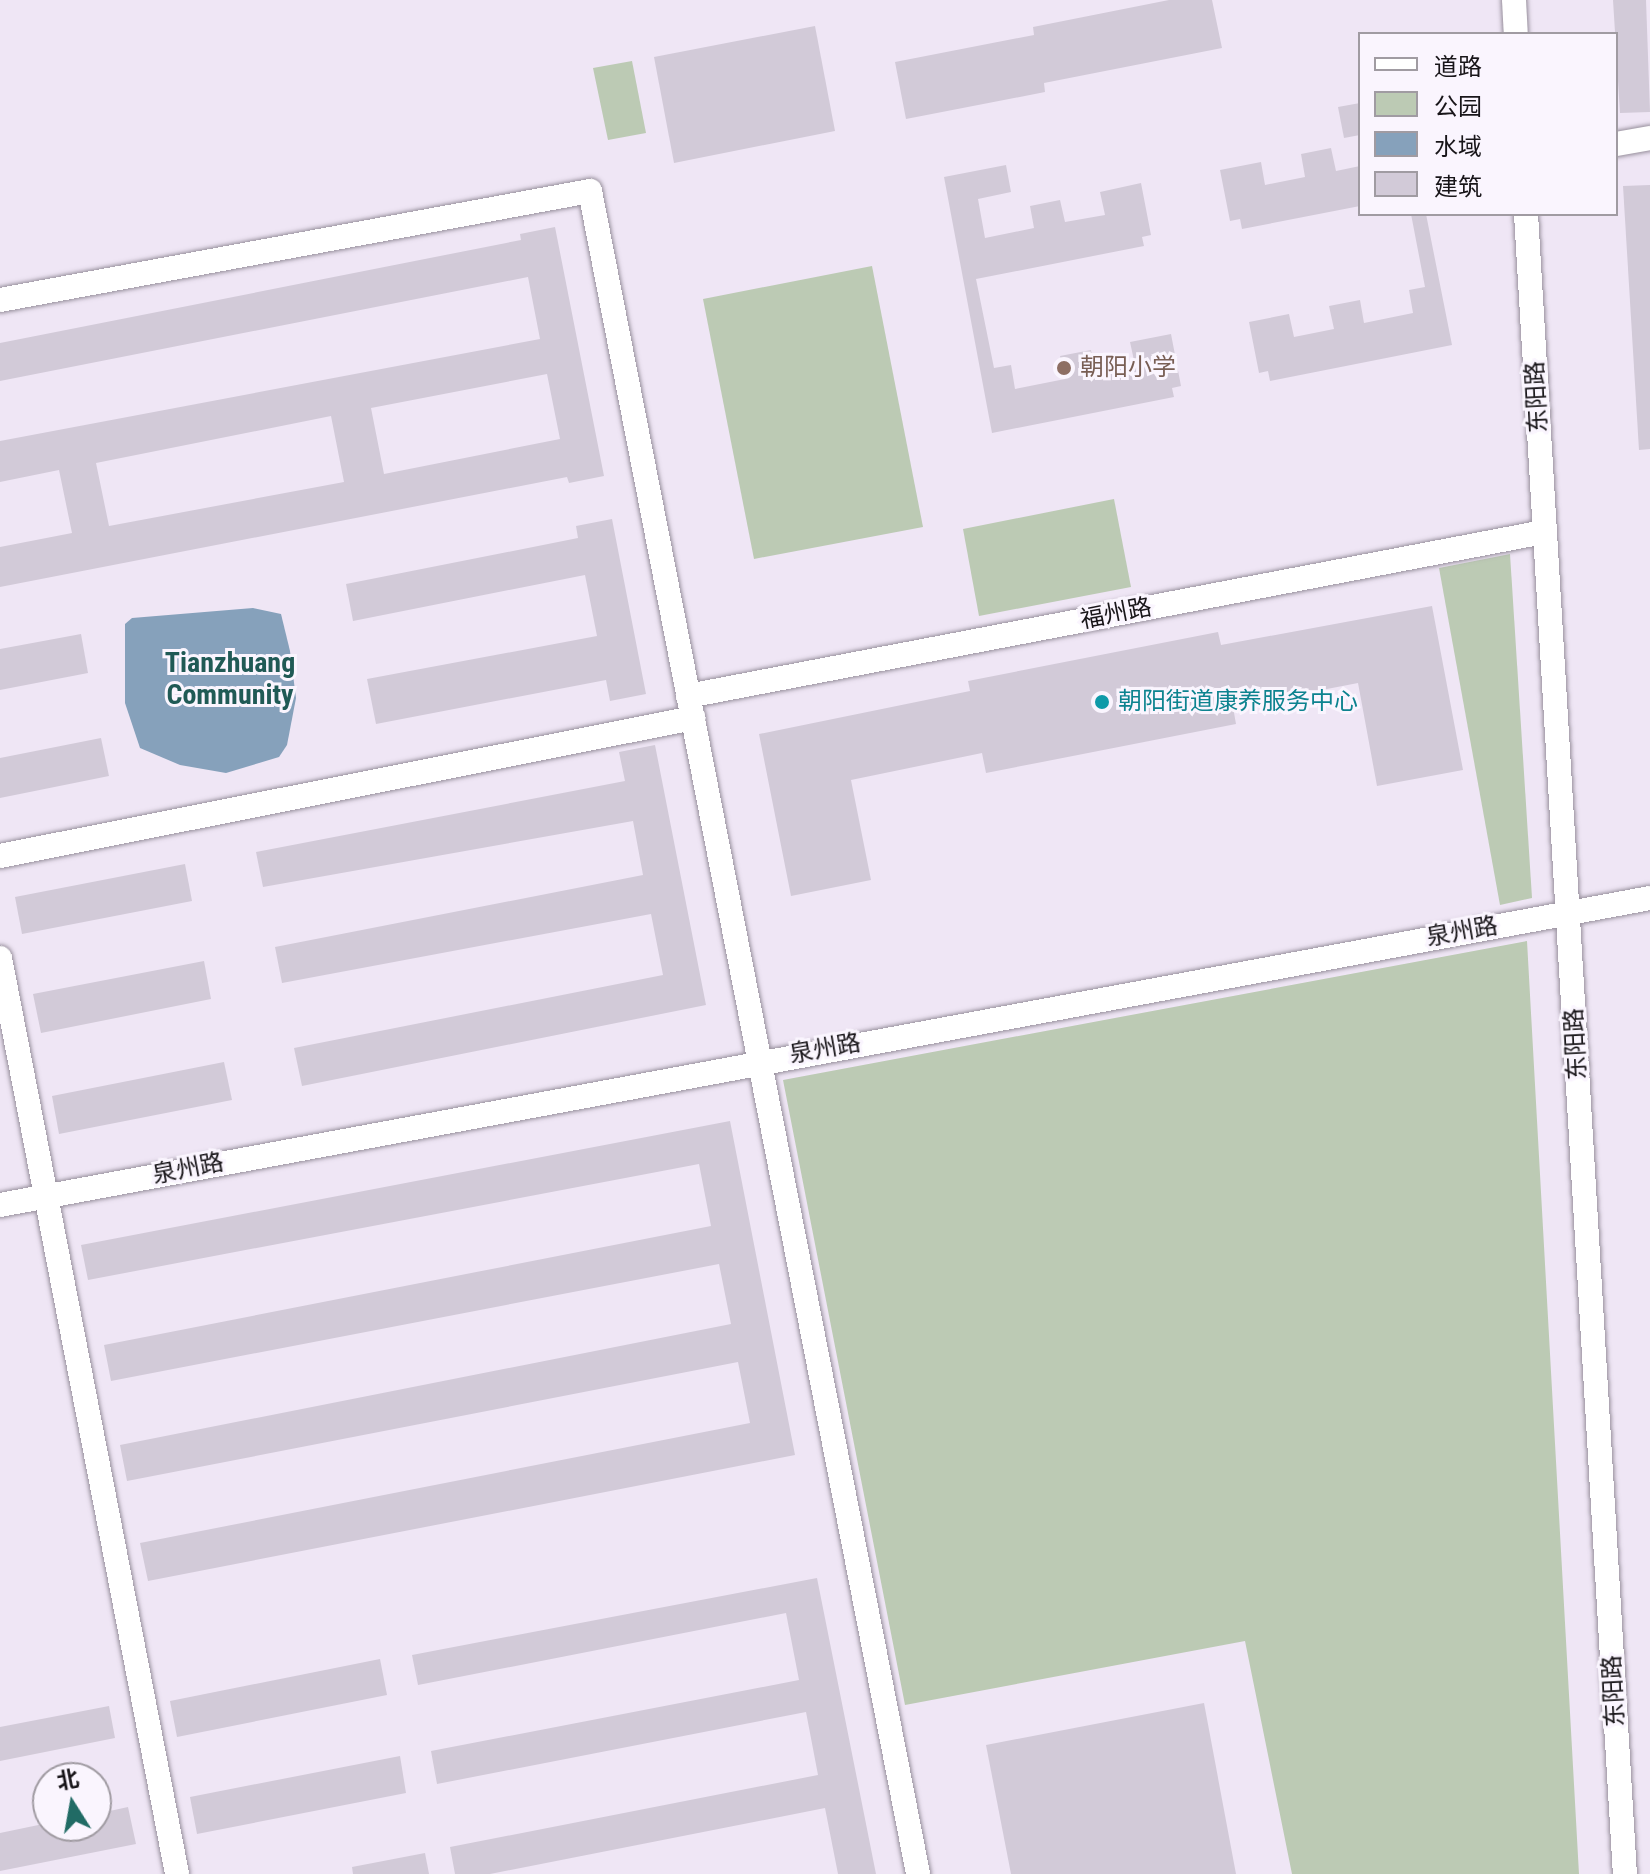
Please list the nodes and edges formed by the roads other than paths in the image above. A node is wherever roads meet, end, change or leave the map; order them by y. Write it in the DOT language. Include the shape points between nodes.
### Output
graph roads {
  1 [pos="1514,0"];
  2 [pos="1516,32"];
  3 [pos="1650,138"];
  4 [pos="1618,144"];
  5 [pos="1526,216"];
  6 [pos="0,300"];
  7 [pos="1544,532"];
  8 [pos="690,707"];
  9 [pos="0,856"];
  10 [pos="1650,898"];
  11 [pos="1569,913"];
  12 [pos="0,958"];
  13 [pos="759,1061"];
  14 [pos="47,1196"];
  15 [pos="0,1205"];
  16 [pos="177,1874"];
  17 [pos="918,1874"];
  18 [pos="1625,1874"];
  1 -- 2 [label="street"];
  3 -- 4 [label="street"];
  5 -- 7 [label="street, 东阳路"];
  6 -- 8 [label="street" via="590,191"];
  7 -- 8 [label="street, 福州路"];
  7 -- 11 [label="street, 东阳路"];
  8 -- 9 [label="street, 福州路"];
  8 -- 13 [label="street"];
  10 -- 11 [label="street, 泉州路"];
  11 -- 13 [label="street, 泉州路"];
  11 -- 18 [label="street, 东阳路"];
  12 -- 14 [label="street"];
  13 -- 14 [label="street, 泉州路"];
  13 -- 17 [label="street"];
  14 -- 15 [label="street, 泉州路"];
  14 -- 16 [label="street"];
}
